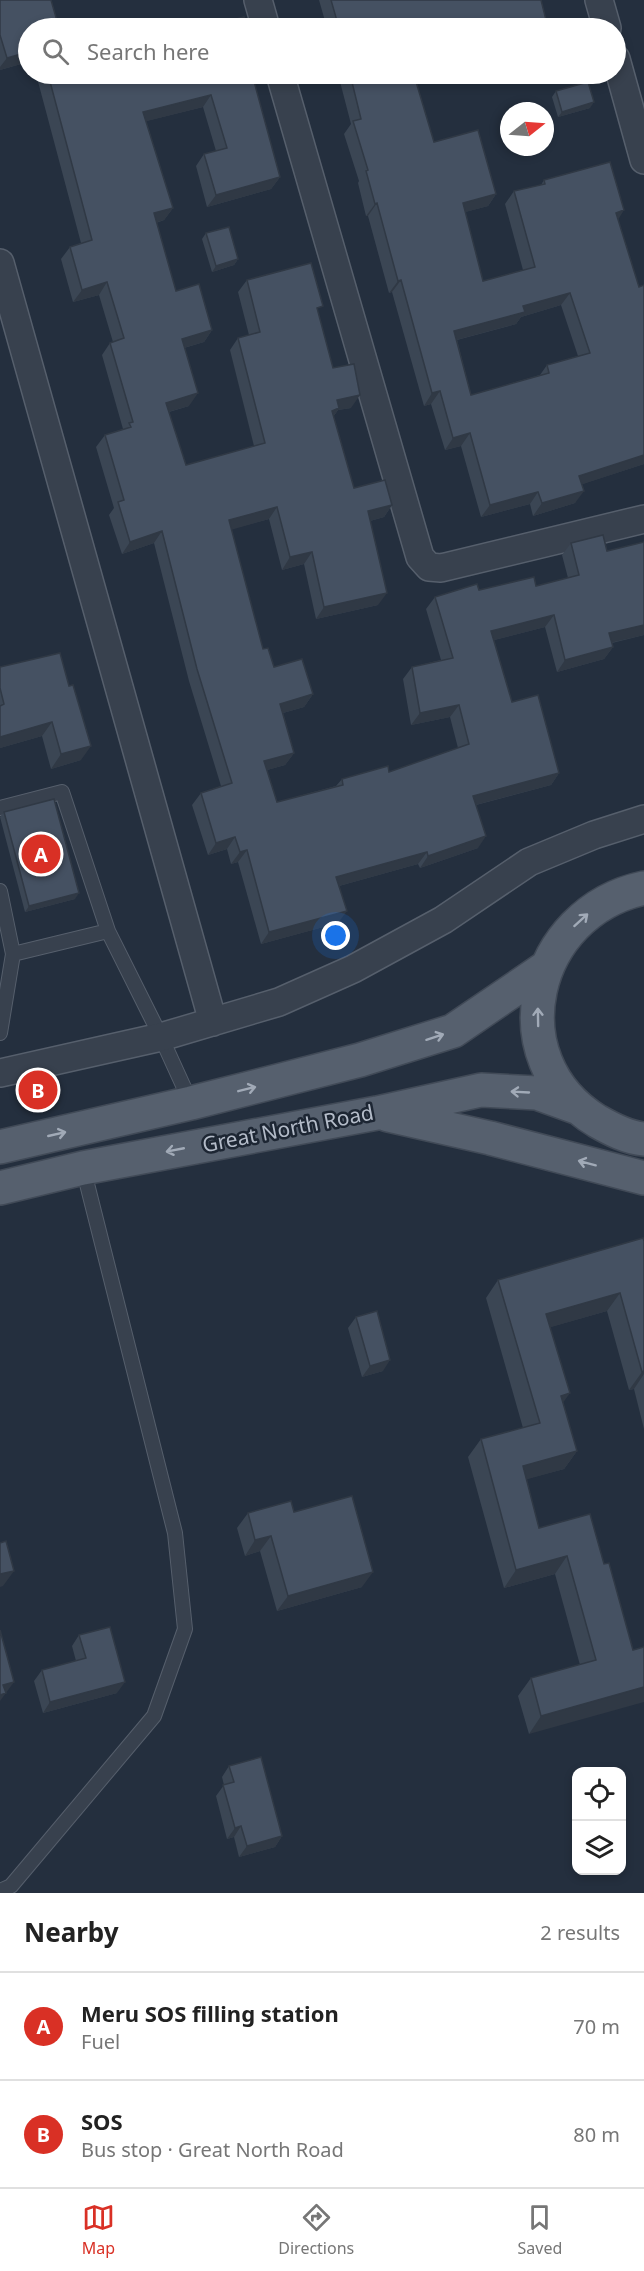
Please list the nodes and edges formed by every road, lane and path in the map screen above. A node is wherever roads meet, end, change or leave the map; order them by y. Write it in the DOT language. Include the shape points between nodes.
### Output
graph roads {
  1 [pos="258,0"];
  2 [pos="599,0"];
  3 [pos="264,18"];
  4 [pos="604,18"];
  5 [pos="283,84"];
  6 [pos="622,84"];
  7 [pos="644,160"];
  8 [pos="0,263"];
  9 [pos="644,519"];
  10 [pos="0,808"];
  11 [pos="644,819"];
  12 [pos="644,888"];
  13 [pos="0,891"];
  14 [pos="108,931"];
  15 [pos="13,954"];
  16 [pos="546,967"];
  17 [pos="213,1022"];
  18 [pos="0,1033"];
  19 [pos="161,1037"];
  20 [pos="0,1073"];
  21 [pos="191,1103"];
  22 [pos="576,1107"];
  23 [pos="377,1113"];
  24 [pos="644,1139"];
  25 [pos="1,1143"];
  26 [pos="83,1168"];
  27 [pos="644,1178"];
  28 [pos="0,1188"];
  29 [pos="0,1892"];
  1 -- 3 [label="street"];
  2 -- 4 [label="street"];
  5 -- 9 [label="street" via="420,557 429,567 441,568"];
  6 -- 7 [label="street"];
  8 -- 17 [label="street"];
  10 -- 14 [label="lane" via="62,792"];
  11 -- 17 [label="street" via="529,862 443,920 353,969 279,1002"];
  16 -- 12 [label="main road, one-way" via="567,933 581,919 615,898"];
  13 -- 15 [label="lane"];
  14 -- 15 [label="lane"];
  14 -- 19 [label="lane"];
  15 -- 18 [label="lane"];
  21 -- 16 [label="main road, one-way" via="360,1060 453,1031"];
  22 -- 16 [label="main road, one-way" via="550,1072 540,1042 537,1009"];
  17 -- 19 [label="street"];
  19 -- 20 [label="street"];
  19 -- 21 [label="lane"];
  25 -- 21 [label="main road, one-way"];
  22 -- 23 [label="main road, Great North Road, one-way" via="537,1094 481,1090"];
  22 -- 24 [label="main road" via="605,1125"];
  23 -- 26 [label="main road, Great North Road, one-way"];
  27 -- 23 [label="main road, one-way"];
  26 -- 28 [label="main road, Great North Road"];
  26 -- 29 [label="lane" via="176,1533 185,1629 154,1716 11,1886"];
}
